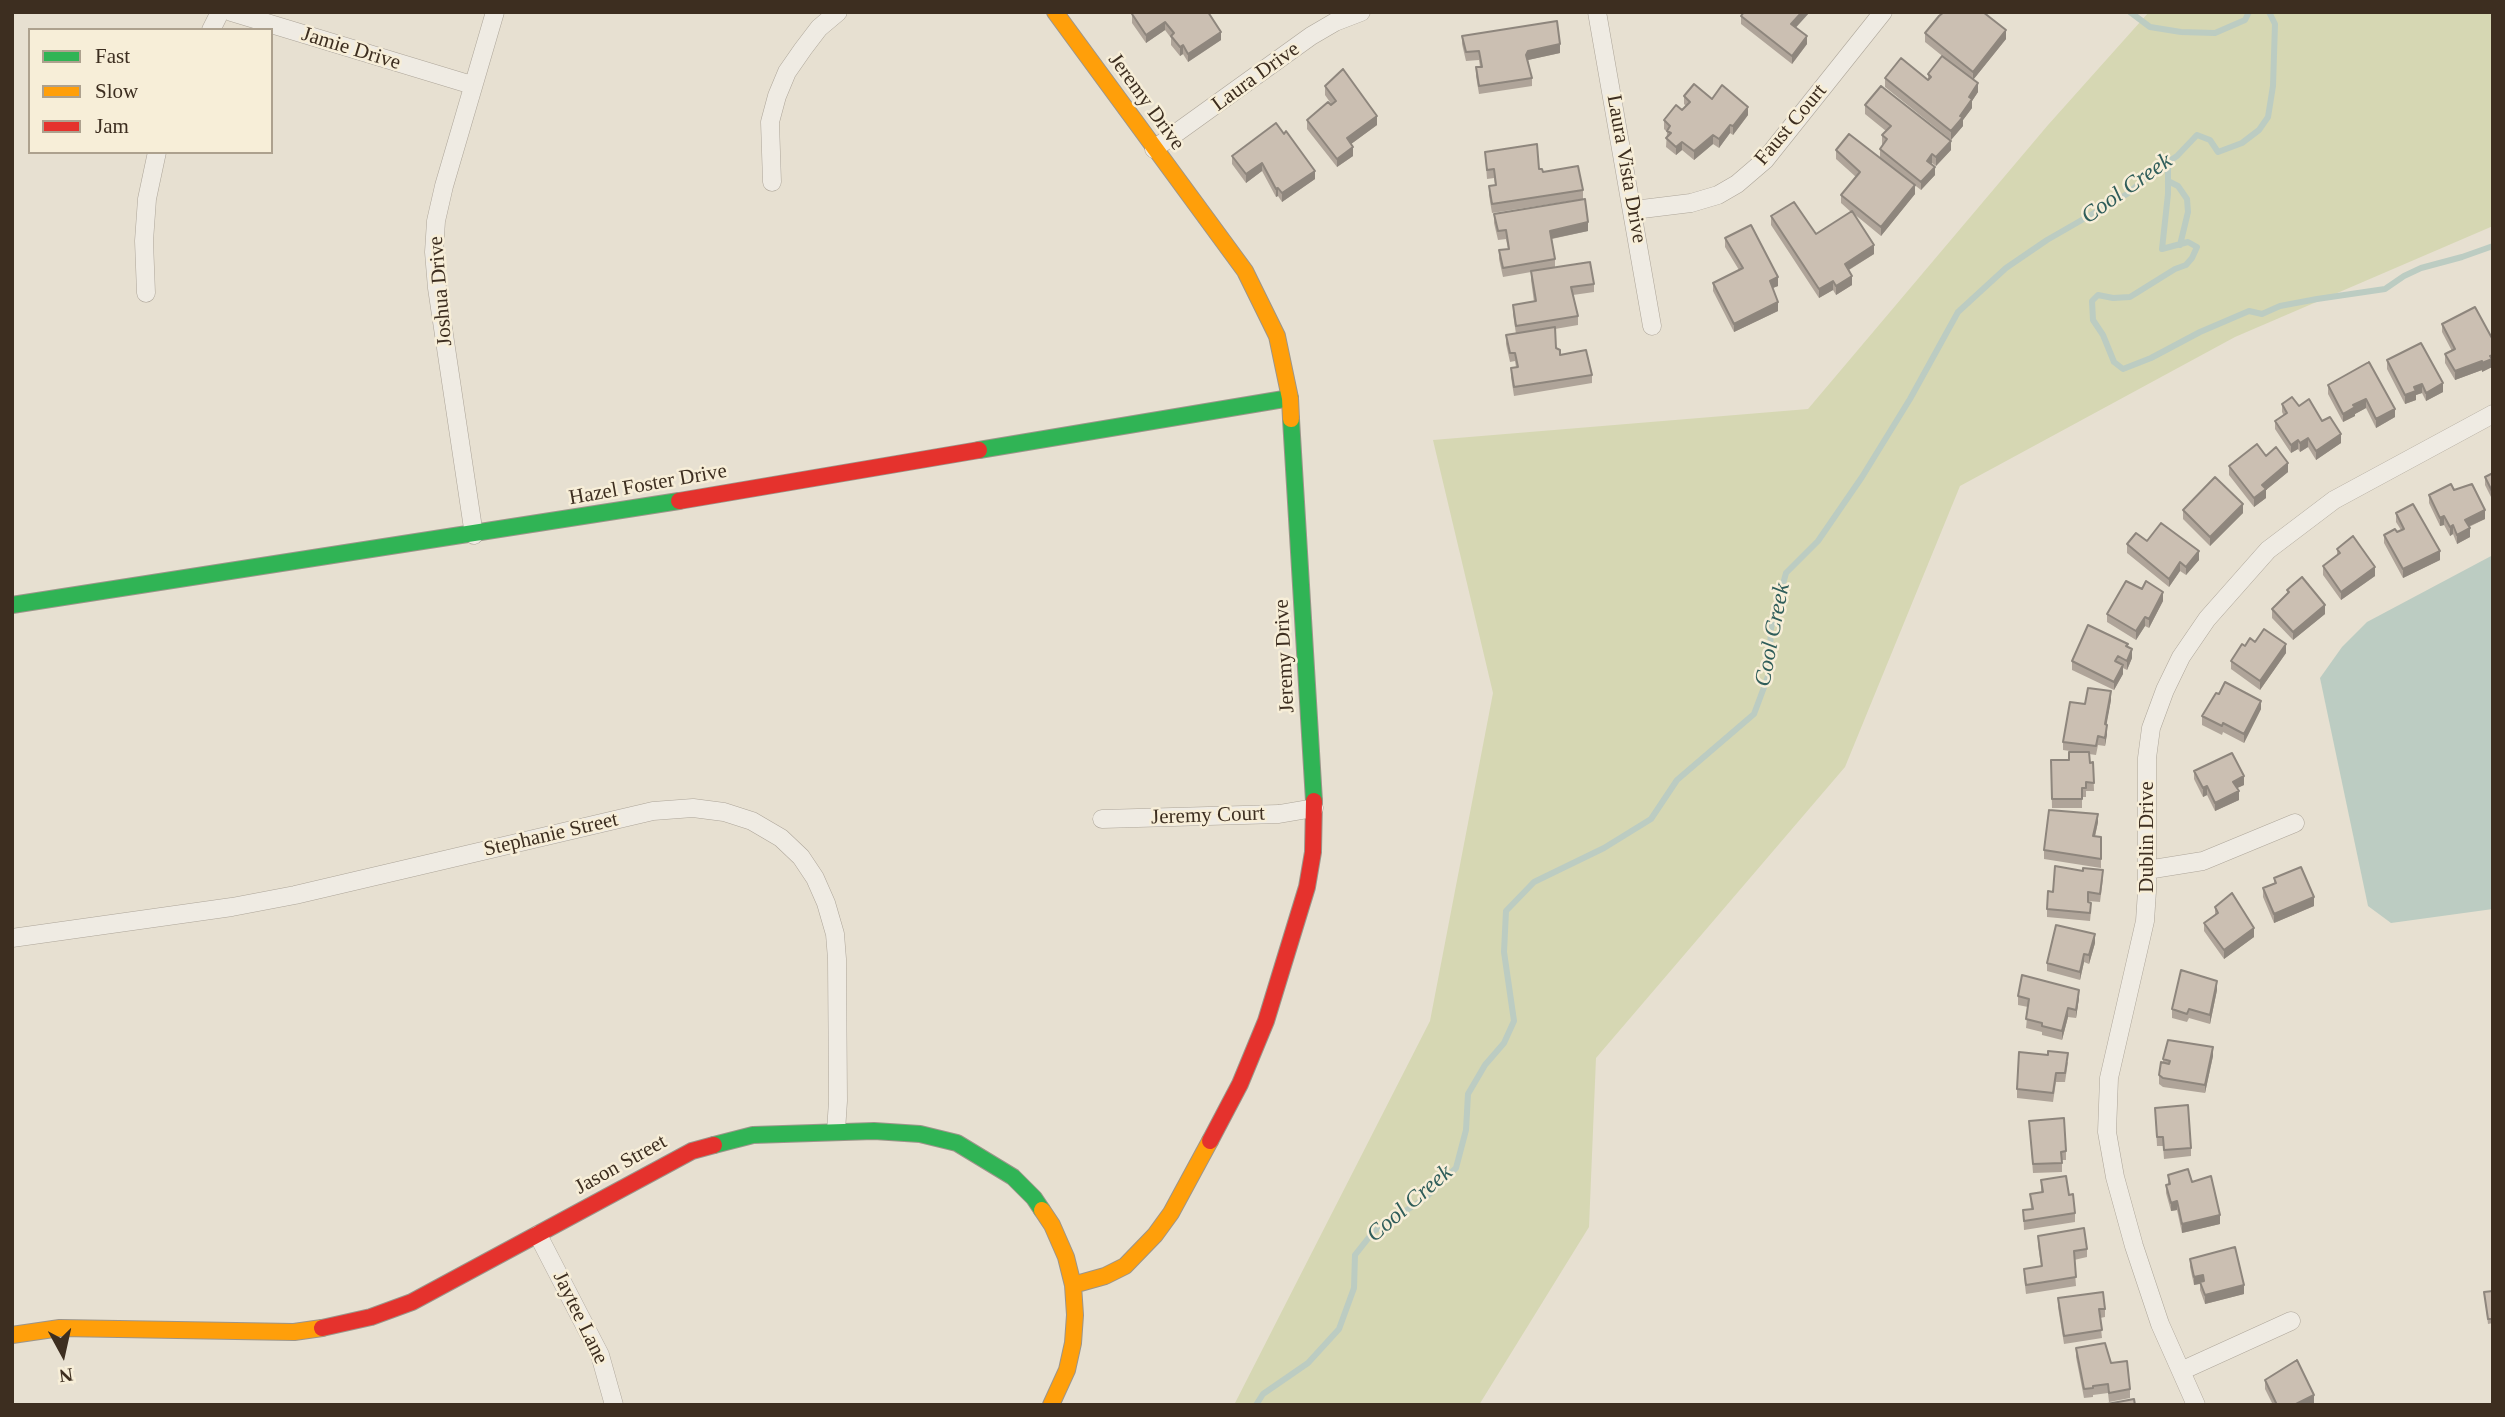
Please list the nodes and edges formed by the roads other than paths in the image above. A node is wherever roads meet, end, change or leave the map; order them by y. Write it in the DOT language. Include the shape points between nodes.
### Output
graph roads {
  1 [pos="220,12"];
  2 [pos="231,12"];
  3 [pos="495,12"];
  4 [pos="838,12"];
  5 [pos="1055,12"];
  6 [pos="1361,12"];
  7 [pos="1597,12"];
  8 [pos="1884,12"];
  9 [pos="212,28"];
  10 [pos="472,85"];
  11 [pos="1154,149"];
  12 [pos="157,154"];
  13 [pos="772,183"];
  14 [pos="1634,210"];
  15 [pos="145,293"];
  16 [pos="1652,326"];
  17 [pos="1290,398"];
  18 [pos="2493,414"];
  19 [pos="474,535"];
  20 [pos="12,605"];
  21 [pos="1314,808"];
  22 [pos="1102,819"];
  23 [pos="2295,824"];
  24 [pos="2147,870"];
  25 [pos="12,938"];
  26 [pos="836,1131"];
  27 [pos="538,1235"];
  28 [pos="1073,1285"];
  29 [pos="2291,1321"];
  30 [pos="12,1335"];
  31 [pos="2181,1371"];
  32 [pos="614,1405"];
  33 [pos="1051,1405"];
  34 [pos="2196,1405"];
  1 -- 9 [label="street"];
  2 -- 10 [label="street, Jamie Drive"];
  3 -- 10 [label="street, Joshua Drive"];
  4 -- 13 [label="street" via="803,48 777,96 770,122"];
  5 -- 11 [label="street, Jeremy Drive"];
  6 -- 11 [label="street, Laura Drive" via="1311,36"];
  7 -- 14 [label="street, Laura Vista Drive"];
  8 -- 14 [label="street, Faust Court" via="1765,160 1737,184 1691,203"];
  10 -- 19 [label="street, Joshua Drive" via="439,210 434,252"];
  11 -- 17 [label="street, Jeremy Drive" via="1261,300 1277,336"];
  12 -- 15 [label="street" via="147,199"];
  14 -- 16 [label="street, Laura Vista Drive"];
  17 -- 19 [label="street, Hazel Foster Drive"];
  17 -- 21 [label="street, Jeremy Drive"];
  18 -- 24 [label="street, Dublin Drive" via="2334,500 2299,525 2269,550 2207,619 2181,657 2151,728"];
  19 -- 20 [label="street, Hazel Foster Drive"];
  21 -- 22 [label="street, Jeremy Court" via="1279,814"];
  21 -- 28 [label="street, Jeremy Drive" via="1313,852 1304,898 1266,1021 1240,1084 1155,1235 1125,1266"];
  23 -- 24 [label="street" via="2203,861"];
  24 -- 31 [label="street, Dublin Drive" via="2145,921 2109,1078 2107,1132 2134,1246"];
  25 -- 26 [label="street, Stephanie Street" via="295,895 653,811 694,808 724,812 781,838 801,857 826,903 837,959"];
  26 -- 27 [label="street, Jason Street" via="753,1135 691,1151"];
  26 -- 28 [label="street, Jason Street" via="920,1134 957,1143 990,1162 1034,1198 1066,1257"];
  27 -- 30 [label="street, Jason Street" via="412,1302 333,1326 294,1332 60,1328"];
  27 -- 32 [label="street, Jaytee Lane" via="600,1355"];
  28 -- 33 [label="street, Jason Street" via="1073,1343"];
  29 -- 31 [label="street"];
  31 -- 34 [label="street, Dublin Drive"];
}
